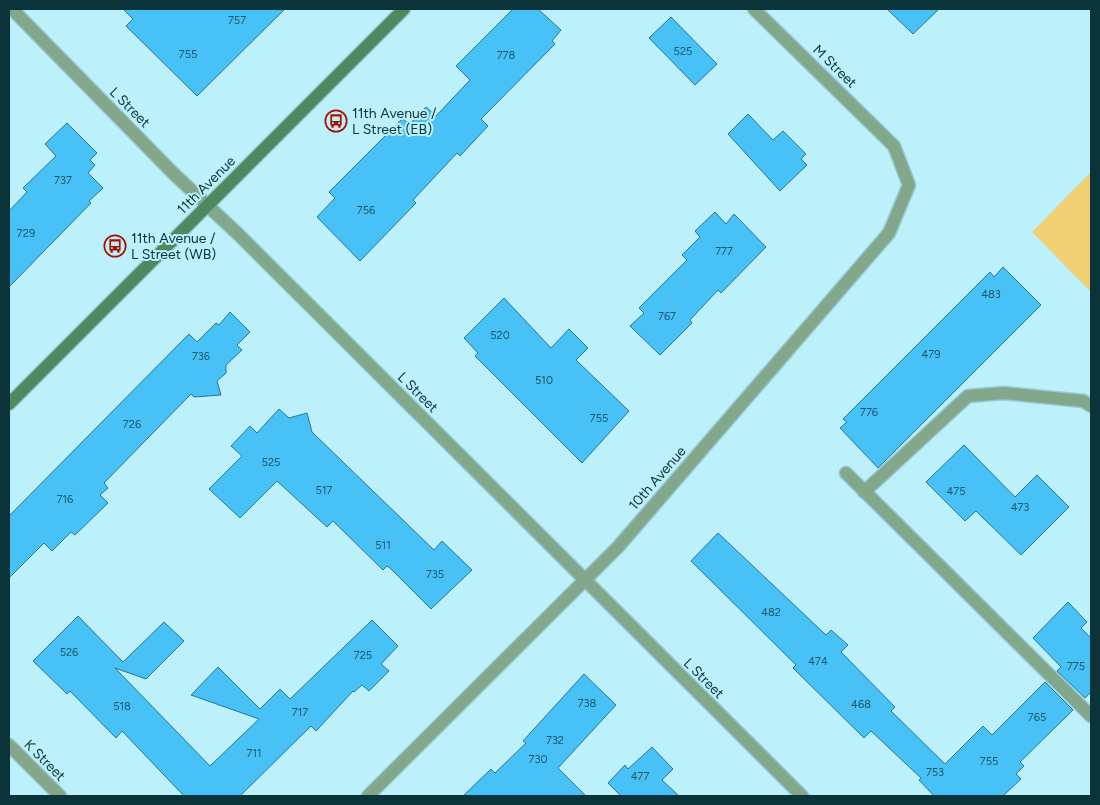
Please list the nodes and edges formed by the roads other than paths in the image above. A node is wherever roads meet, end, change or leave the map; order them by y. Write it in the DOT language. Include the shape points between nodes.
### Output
graph roads {
  1 [pos="12,9"];
  2 [pos="404,9"];
  3 [pos="754,9"];
  4 [pos="894,146"];
  5 [pos="208,205"];
  6 [pos="1087,403"];
  7 [pos="9,404"];
  8 [pos="846,473"];
  9 [pos="864,492"];
  10 [pos="585,580"];
  11 [pos="1091,716"];
  12 [pos="9,745"];
  13 [pos="60,796"];
  14 [pos="368,796"];
  15 [pos="802,796"];
  1 -- 5 [label="street, L Street"];
  2 -- 5 [label="street, 11th Avenue"];
  3 -- 4 [label="street, M Street"];
  4 -- 10 [label="street, 10th Avenue" via="909,185 889,233 618,547"];
  5 -- 7 [label="street, 11th Avenue"];
  5 -- 10 [label="street, L Street"];
  6 -- 9 [label="street" via="1004,393 968,396"];
  8 -- 9 [label="street"];
  9 -- 11 [label="street"];
  10 -- 14 [label="street, 10th Avenue"];
  10 -- 15 [label="street, L Street"];
  12 -- 13 [label="street, K Street"];
}
